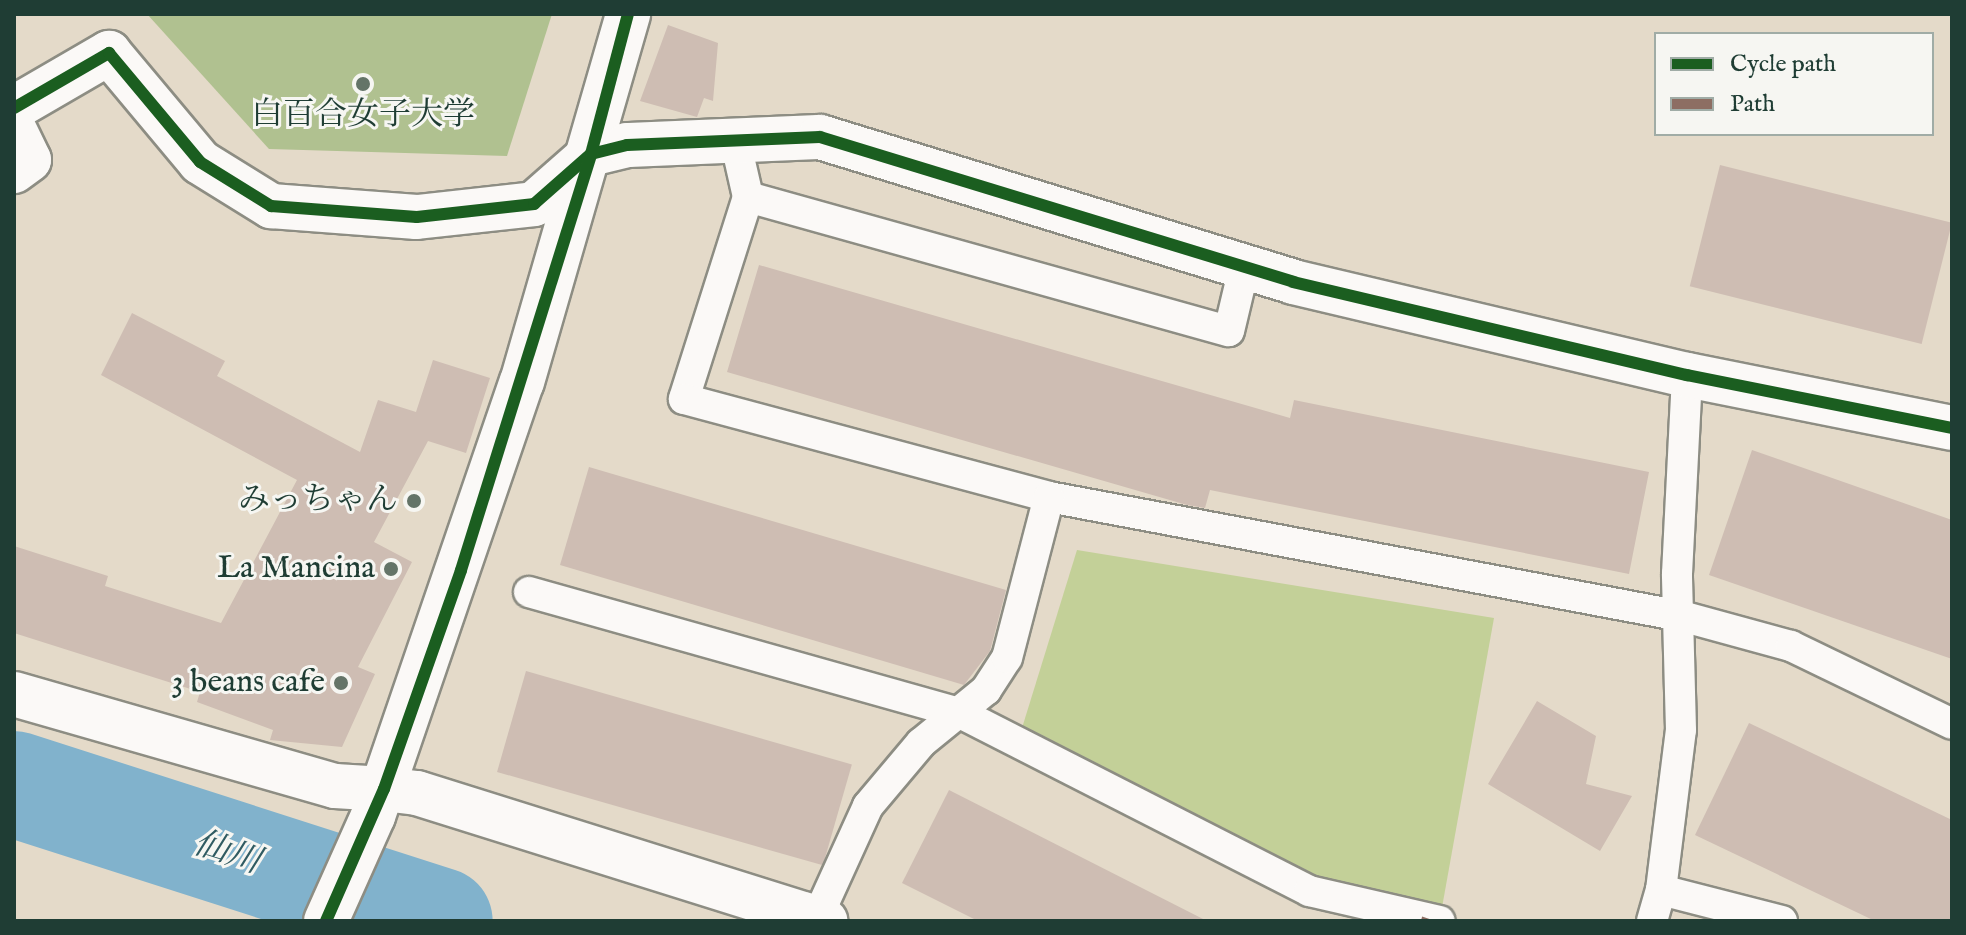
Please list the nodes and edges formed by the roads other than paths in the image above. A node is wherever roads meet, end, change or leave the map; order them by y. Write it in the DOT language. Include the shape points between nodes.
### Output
graph roads {
  1 [pos="628,14"];
  2 [pos="14,108"];
  3 [pos="14,129"];
  4 [pos="736,144"];
  5 [pos="591,154"];
  6 [pos="14,171"];
  7 [pos="748,197"];
  8 [pos="1244,268"];
  9 [pos="1687,375"];
  10 [pos="1952,428"];
  11 [pos="1049,497"];
  12 [pos="529,592"];
  13 [pos="1681,616"];
  14 [pos="14,694"];
  15 [pos="962,714"];
  16 [pos="1952,724"];
  17 [pos="379,802"];
  18 [pos="1661,890"];
  19 [pos="821,920"];
  20 [pos="326,921"];
  21 [pos="1440,921"];
  22 [pos="1652,921"];
  23 [pos="1782,921"];
  1 -- 5 [label="street"];
  2 -- 5 [label="street" via="109,53 200,162 271,206 417,217 534,204"];
  3 -- 6 [label="street" via="29,160"];
  4 -- 5 [label="street" via="627,145"];
  4 -- 7 [label="lane"];
  4 -- 8 [label="street" via="820,137"];
  5 -- 17 [label="street" via="517,397"];
  7 -- 8 [label="lane" via="1229,331"];
  7 -- 11 [label="lane" via="684,399"];
  8 -- 9 [label="street"];
  9 -- 10 [label="street"];
  9 -- 13 [label="lane" via="1677,574"];
  11 -- 13 [label="lane"];
  11 -- 15 [label="lane" via="1007,658"];
  12 -- 15 [label="lane"];
  13 -- 16 [label="lane" via="1791,646"];
  13 -- 18 [label="lane" via="1681,730"];
  14 -- 17 [label="street"];
  15 -- 19 [label="lane" via="921,743 868,806"];
  15 -- 21 [label="lane" via="1309,891"];
  17 -- 19 [label="street" via="417,793"];
  17 -- 20 [label="street"];
  18 -- 22 [label="lane"];
  18 -- 23 [label="lane"];
}
